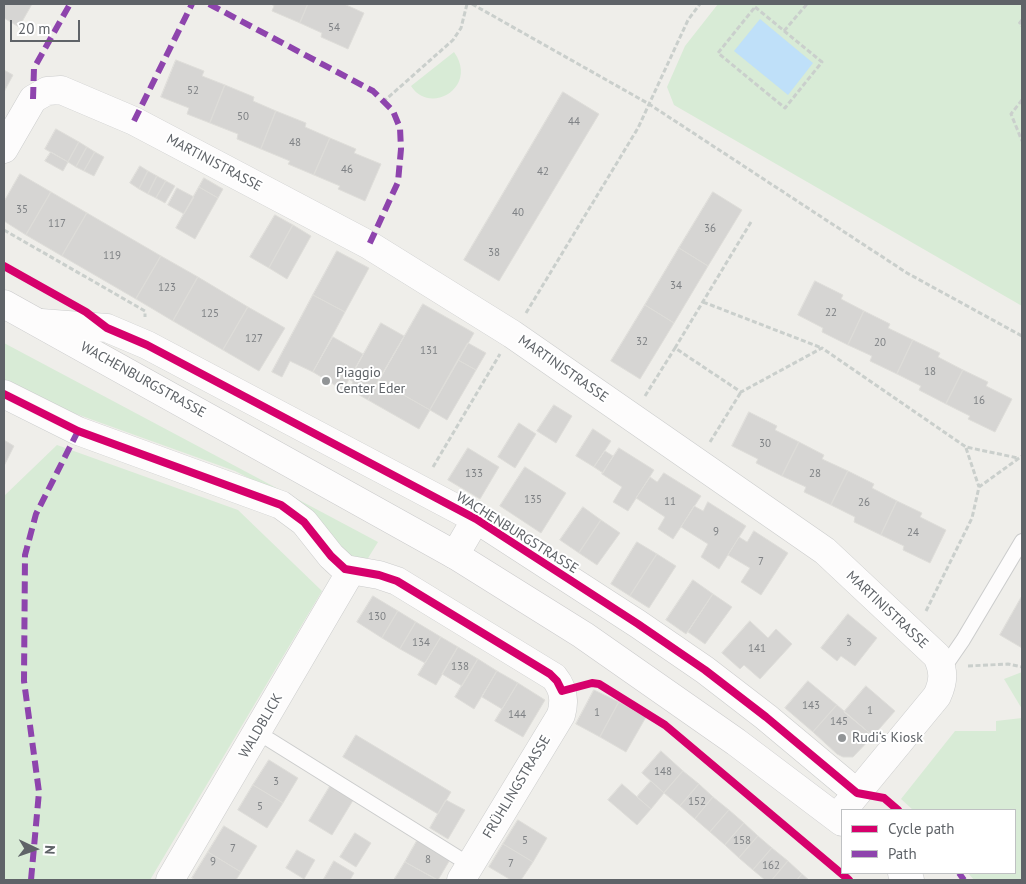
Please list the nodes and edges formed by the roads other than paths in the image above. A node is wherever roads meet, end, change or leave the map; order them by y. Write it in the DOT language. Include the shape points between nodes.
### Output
graph roads {
  1 [pos="4,150"];
  2 [pos="4,304"];
  3 [pos="41,323"];
  4 [pos="4,394"];
  5 [pos="476,519"];
  6 [pos="1022,541"];
  7 [pos="455,555"];
  8 [pos="351,571"];
  9 [pos="943,669"];
  10 [pos="257,732"];
  11 [pos="841,809"];
  12 [pos="842,809"];
  13 [pos="846,809"];
  14 [pos="466,872"];
  15 [pos="170,880"];
  1 -- 9 [label="street, MARTINISTRASSE" via="33,99 47,91 61,90 134,121 369,245 512,334 825,551 937,656"];
  2 -- 3 [label="street, WACHENBURGSTRASSE"];
  3 -- 5 [label="street, WACHENBURGSTRASSE" via="107,328 147,345"];
  3 -- 7 [label="street, WACHENBURGSTRASSE"];
  4 -- 8 [label="street" via="78,431 280,504 304,522 339,565"];
  5 -- 7 [label="street, WACHENBURGSTRASSE"];
  5 -- 12 [label="street, WACHENBURGSTRASSE" via="638,624 766,717"];
  6 -- 9 [label="lane"];
  7 -- 11 [label="street, WACHENBURGSTRASSE" via="583,635 736,742"];
  8 -- 10 [label="street, WALDBLICK"];
  8 -- 14 [label="street, FRÜHLINGSTRASSE" via="369,572 397,581 550,674 562,691 564,703 559,720"];
  9 -- 13 [label="street" via="943,683 937,696"];
  10 -- 14 [label="lane"];
  10 -- 15 [label="street, WALDBLICK"];
}
